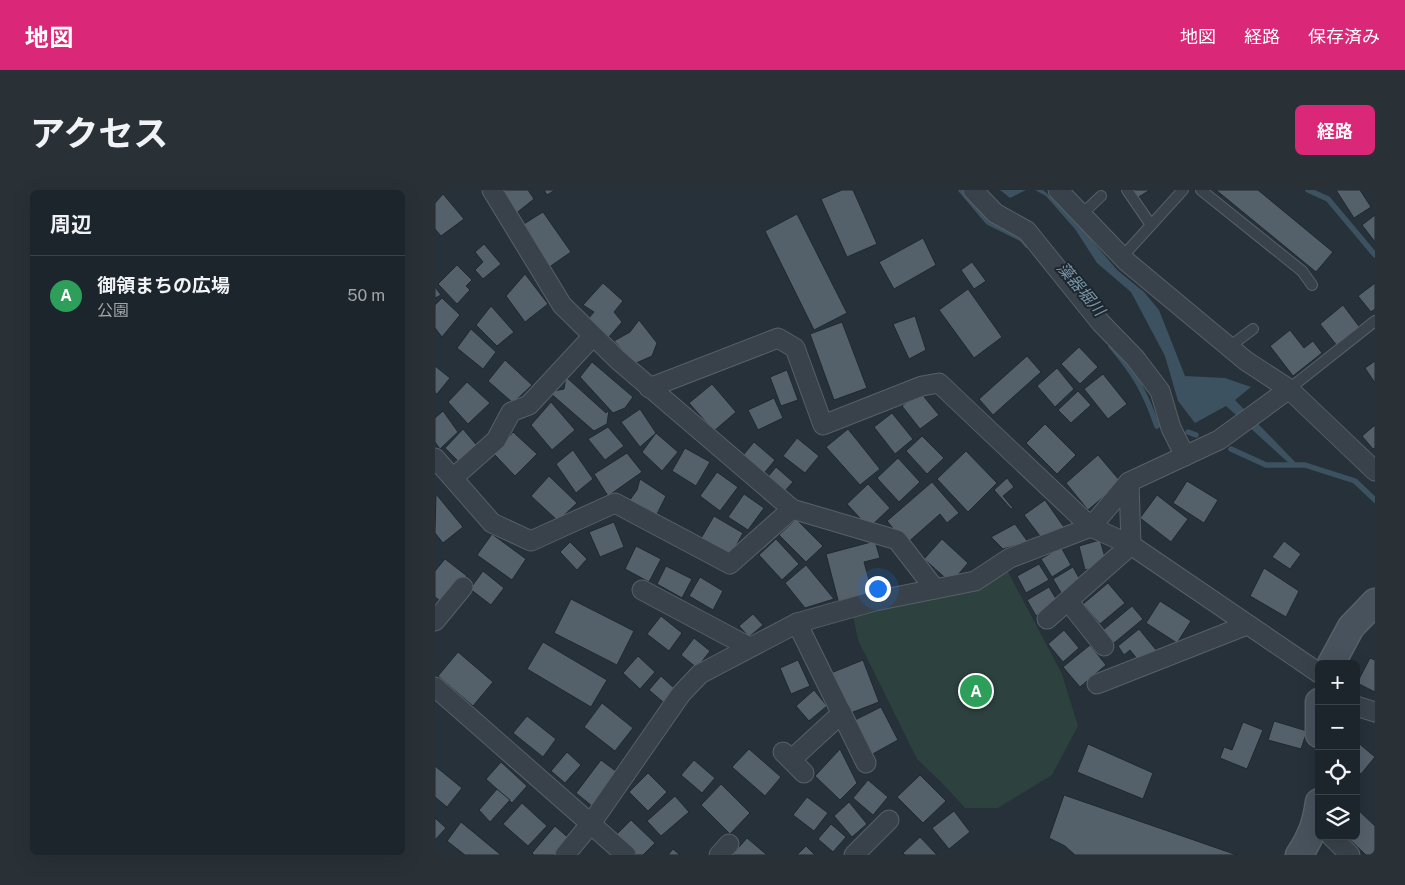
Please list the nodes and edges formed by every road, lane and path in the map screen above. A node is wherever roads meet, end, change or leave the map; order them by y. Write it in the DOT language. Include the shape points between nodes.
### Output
graph roads {
  1 [pos="492,190"];
  2 [pos="973,190"];
  3 [pos="1058,190"];
  4 [pos="1127,190"];
  5 [pos="1183,190"];
  6 [pos="1201,190"];
  7 [pos="1101,196"];
  8 [pos="1081,215"];
  9 [pos="1151,225"];
  10 [pos="1122,257"];
  11 [pos="1312,285"];
  12 [pos="1375,321"];
  13 [pos="1253,329"];
  14 [pos="593,336"];
  15 [pos="1229,347"];
  16 [pos="649,388"];
  17 [pos="1289,389"];
  18 [pos="1185,456"];
  19 [pos="435,458"];
  20 [pos="1375,471"];
  21 [pos="453,478"];
  22 [pos="1129,482"];
  23 [pos="791,509"];
  24 [pos="1091,527"];
  25 [pos="1131,545"];
  26 [pos="463,587"];
  27 [pos="935,589"];
  28 [pos="642,590"];
  29 [pos="1068,601"];
  30 [pos="1375,602"];
  31 [pos="1047,619"];
  32 [pos="435,621"];
  33 [pos="797,623"];
  34 [pos="1247,625"];
  35 [pos="1104,646"];
  36 [pos="749,647"];
  37 [pos="1333,660"];
  38 [pos="1315,670"];
  39 [pos="1097,684"];
  40 [pos="435,687"];
  41 [pos="1360,707"];
  42 [pos="1375,712"];
  43 [pos="842,713"];
  44 [pos="793,761"];
  45 [pos="866,763"];
  46 [pos="889,820"];
  47 [pos="592,822"];
  48 [pos="1315,831"];
  49 [pos="1337,840"];
  50 [pos="565,855"];
  51 [pos="626,855"];
  52 [pos="854,855"];
  53 [pos="1299,855"];
  54 [pos="1350,855"];
  1 -- 14 [label="street" via="562,305"];
  2 -- 18 [label="street" via="995,213 1027,231 1101,322 1135,358 1159,391 1171,428"];
  3 -- 8 [label="street"];
  4 -- 9 [label="lane"];
  5 -- 9 [label="lane"];
  6 -- 11 [label="lane" via="1302,271"];
  7 -- 8 [label="lane"];
  8 -- 10 [label="street"];
  9 -- 10 [label="lane"];
  10 -- 15 [label="street"];
  12 -- 17 [label="lane"];
  13 -- 15 [label="lane"];
  14 -- 16 [label="street"];
  14 -- 21 [label="street" via="529,404 511,412 496,440"];
  15 -- 17 [label="street" via="1246,362"];
  16 -- 23 [label="street"];
  16 -- 24 [label="street" via="778,338 795,348 823,425 922,386 939,383"];
  17 -- 18 [label="street" via="1219,440"];
  17 -- 20 [label="street"];
  18 -- 22 [label="street"];
  19 -- 21 [label="street"];
  21 -- 23 [label="street" via="492,523 531,541 615,502 730,564"];
  22 -- 24 [label="street"];
  22 -- 25 [label="street"];
  23 -- 27 [label="street" via="897,540"];
  24 -- 25 [label="street"];
  24 -- 27 [label="street" via="1010,558 975,581"];
  25 -- 29 [label="street"];
  25 -- 34 [label="street"];
  26 -- 32 [label="street"];
  27 -- 33 [label="street" via="875,601"];
  28 -- 36 [label="street"];
  29 -- 31 [label="street"];
  29 -- 35 [label="street"];
  30 -- 37 [label="main road" via="1351,627"];
  33 -- 36 [label="street"];
  33 -- 43 [label="street"];
  34 -- 38 [label="street"];
  34 -- 39 [label="street"];
  36 -- 47 [label="street" via="690,683"];
  40 -- 47 [label="street"];
  41 -- 42 [label="street"];
  43 -- 44 [label="street"];
  43 -- 45 [label="street"];
  46 -- 52 [label="street"];
  47 -- 50 [label="street"];
  47 -- 51 [label="street"];
  48 -- 53 [label="main road"];
  49 -- 54 [label="street"];
}
